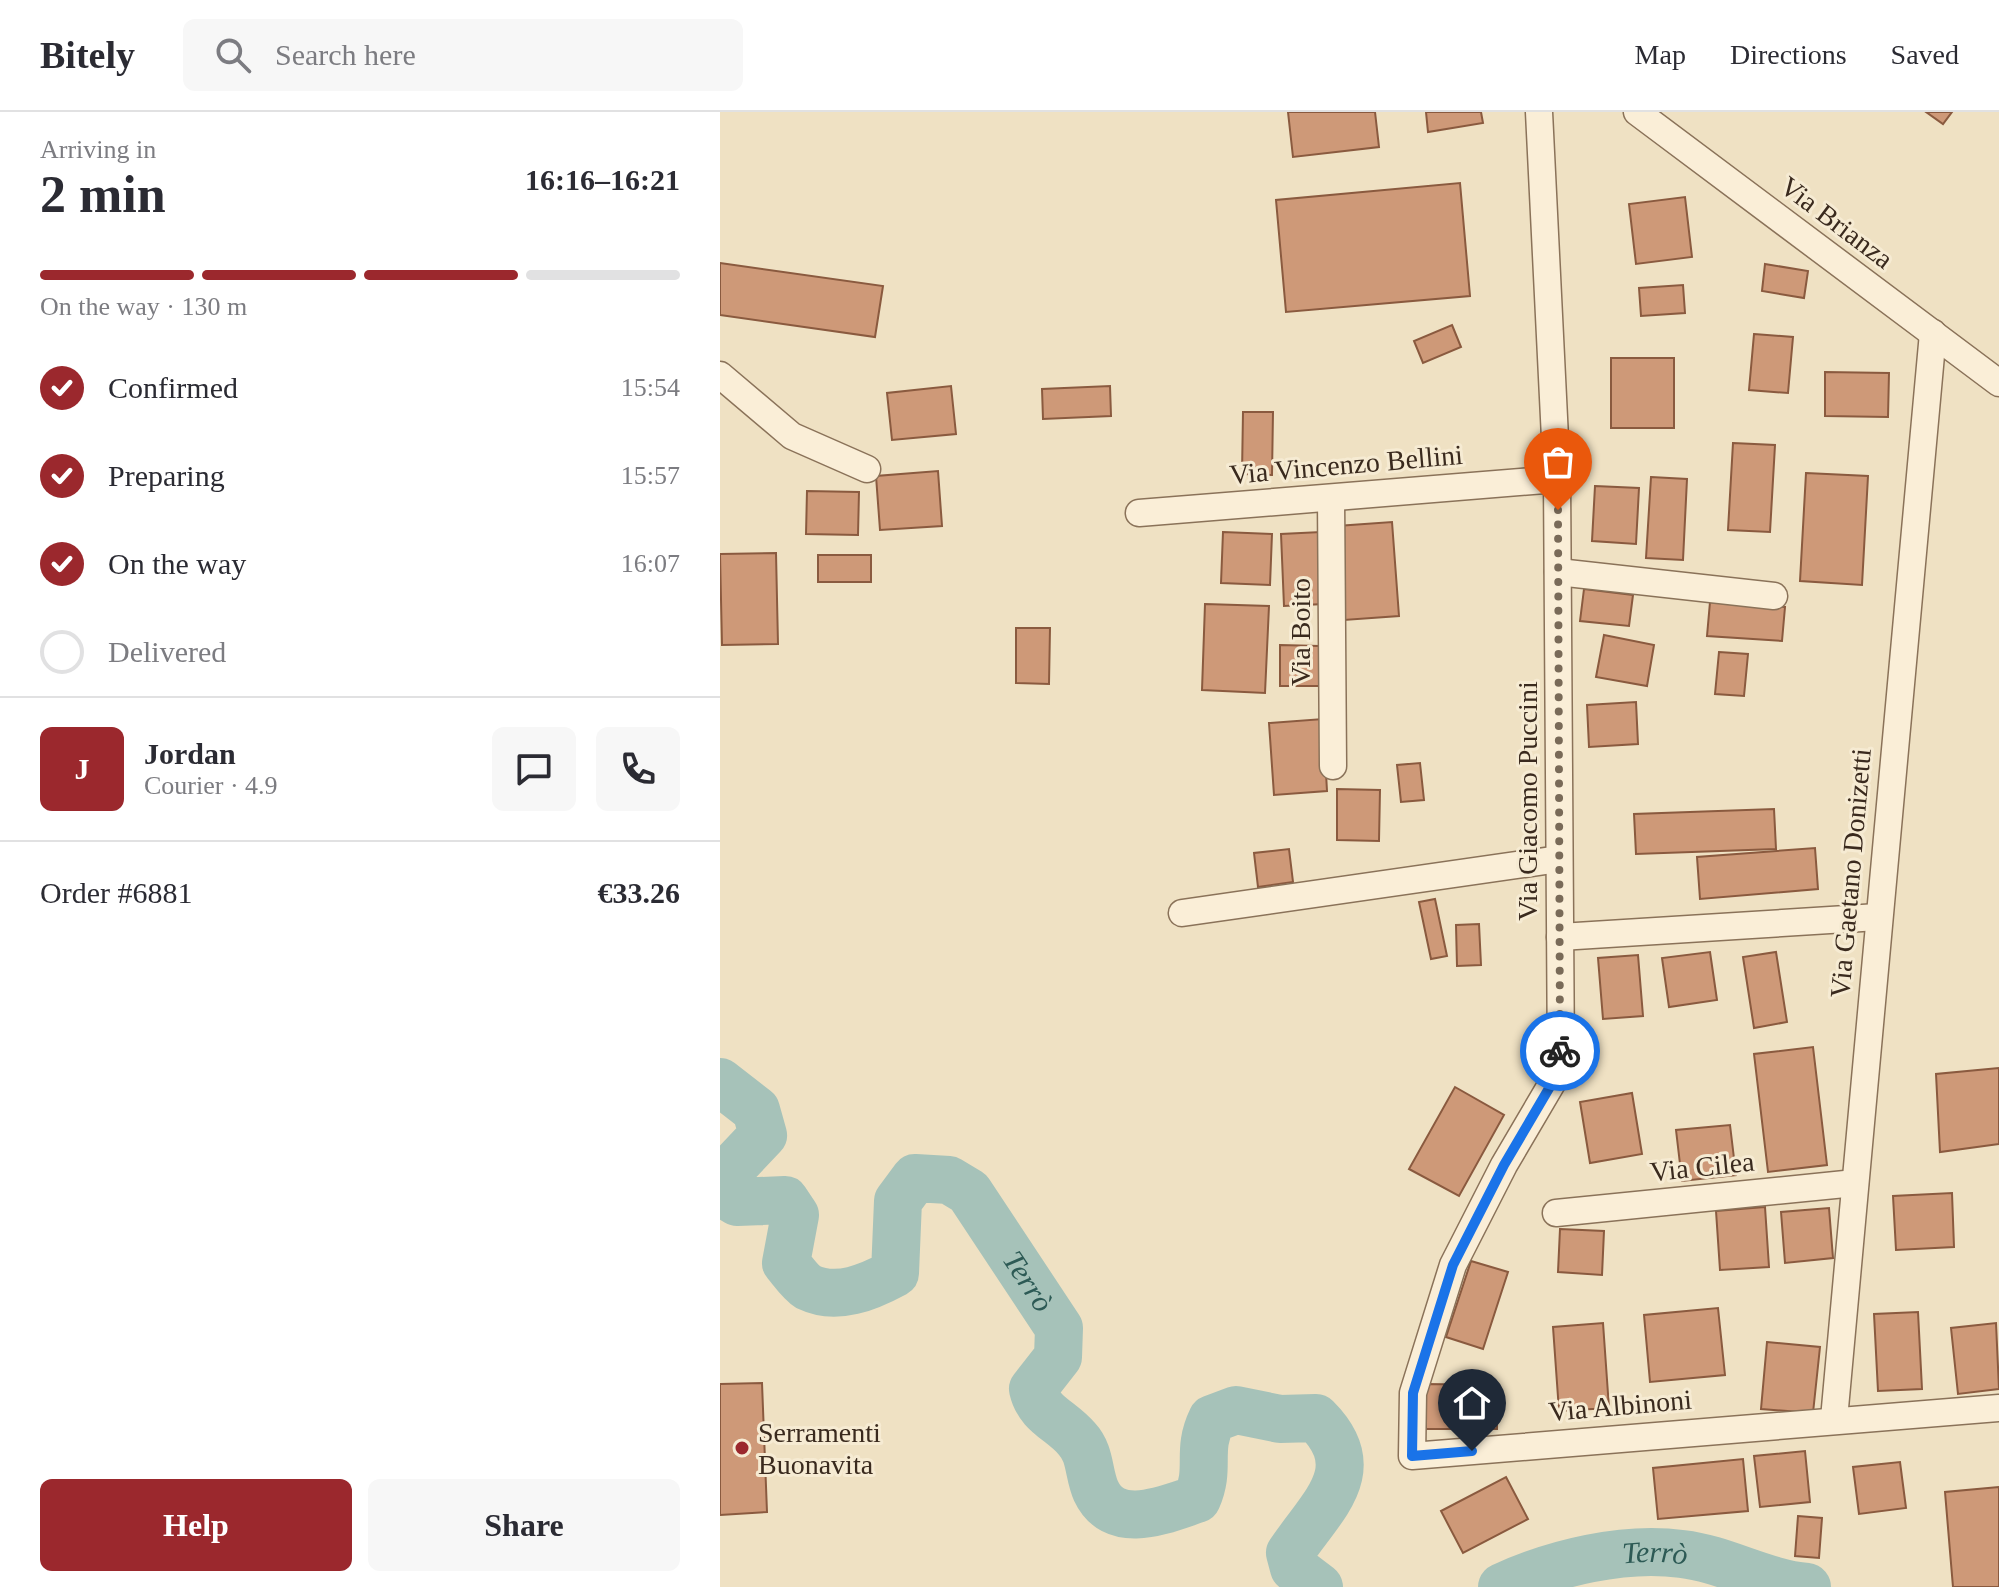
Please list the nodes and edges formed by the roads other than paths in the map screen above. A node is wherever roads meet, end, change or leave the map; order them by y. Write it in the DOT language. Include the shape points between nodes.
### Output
graph roads {
  1 [pos="1539,112"];
  2 [pos="1637,112"];
  3 [pos="1933,333"];
  4 [pos="720,375"];
  5 [pos="1999,383"];
  6 [pos="867,469"];
  7 [pos="1557,479"];
  8 [pos="1331,498"];
  9 [pos="1139,513"];
  10 [pos="1558,572"];
  11 [pos="1774,596"];
  12 [pos="1333,766"];
  13 [pos="1559,859"];
  14 [pos="1182,913"];
  15 [pos="1878,917"];
  16 [pos="1560,937"];
  17 [pos="1855,1183"];
  18 [pos="1556,1213"];
  19 [pos="1999,1408"];
  20 [pos="1834,1419"];
  21 [pos="1412,1456"];
  1 -- 7 [label="street, Via Giacomo Puccini"];
  2 -- 3 [label="street, Via Brianza"];
  3 -- 5 [label="street, Via Brianza"];
  3 -- 15 [label="street, Via Gaetano Donizetti"];
  4 -- 6 [label="street" via="792,436"];
  7 -- 8 [label="street, Via Vincenzo Bellini"];
  7 -- 10 [label="street, Via Giacomo Puccini"];
  8 -- 9 [label="street, Via Vincenzo Bellini"];
  8 -- 12 [label="street, Via Boito"];
  10 -- 11 [label="street"];
  10 -- 13 [label="street, Via Giacomo Puccini"];
  13 -- 14 [label="street"];
  13 -- 16 [label="street, Via Giacomo Puccini"];
  15 -- 16 [label="street"];
  15 -- 17 [label="street, Via Gaetano Donizetti"];
  16 -- 21 [label="street, Via Giacomo Puccini" via="1561,1068 1453,1265 1413,1393"];
  17 -- 18 [label="street, Via Cilea"];
  17 -- 20 [label="street, Via Gaetano Donizetti"];
  19 -- 20 [label="street, Via Albinoni"];
  20 -- 21 [label="street, Via Albinoni"];
}
